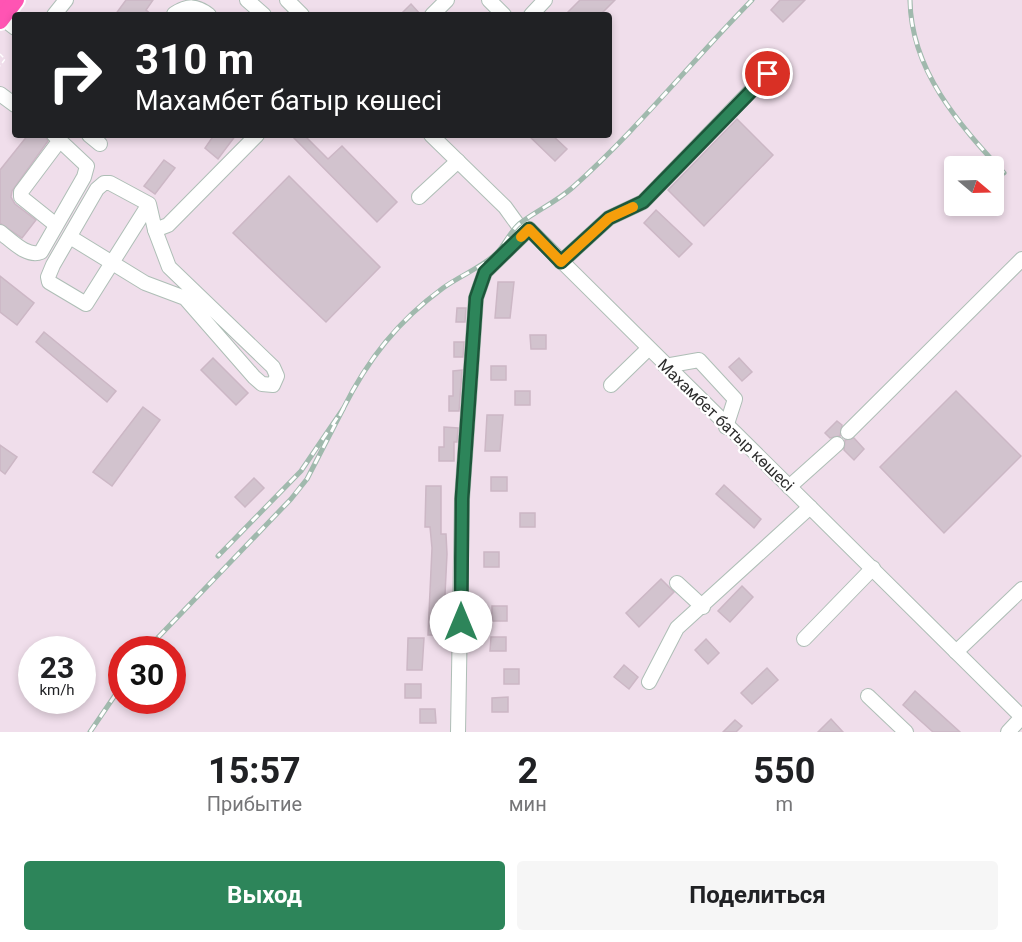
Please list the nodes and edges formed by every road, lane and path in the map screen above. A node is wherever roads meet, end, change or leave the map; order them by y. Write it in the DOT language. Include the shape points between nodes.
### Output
graph roads {
  1 [pos="16,0"];
  2 [pos="66,0"];
  3 [pos="247,0"];
  4 [pos="287,0"];
  5 [pos="447,0"];
  6 [pos="489,0"];
  7 [pos="545,0"];
  8 [pos="180,7"];
  9 [pos="56,12"];
  10 [pos="204,12"];
  11 [pos="261,12"];
  12 [pos="299,12"];
  13 [pos="435,12"];
  14 [pos="501,12"];
  15 [pos="534,12"];
  16 [pos="4,14"];
  17 [pos="0,54"];
  18 [pos="0,66"];
  19 [pos="768,74"];
  20 [pos="56,138"];
  21 [pos="58,138"];
  22 [pos="254,138"];
  23 [pos="434,138"];
  24 [pos="458,161"];
  25 [pos="419,197"];
  26 [pos="149,204"];
  27 [pos="56,225"];
  28 [pos="529,229"];
  29 [pos="155,230"];
  30 [pos="0,232"];
  31 [pos="70,237"];
  32 [pos="1022,259"];
  33 [pos="114,262"];
  34 [pos="561,262"];
  35 [pos="648,349"];
  36 [pos="665,366"];
  37 [pos="611,386"];
  38 [pos="726,427"];
  39 [pos="848,432"];
  40 [pos="837,444"];
  41 [pos="789,487"];
  42 [pos="810,507"];
  43 [pos="873,568"];
  44 [pos="677,583"];
  45 [pos="1022,589"];
  46 [pos="703,607"];
  47 [pos="804,639"];
  48 [pos="956,652"];
  49 [pos="649,682"];
  50 [pos="868,696"];
  51 [pos="1022,717"];
  52 [pos="458,732"];
  53 [pos="906,732"];
  54 [pos="1008,732"];
  1 -- 16 [label="main road"];
  2 -- 9 [label="street"];
  3 -- 11 [label="street"];
  4 -- 12 [label="street"];
  5 -- 13 [label="street"];
  6 -- 14 [label="street"];
  7 -- 15 [label="street"];
  8 -- 10 [label="street" via="193,6"];
  17 -- 18 [label="path" via="5,59"];
  19 -- 34 [label="street" via="643,202 609,218"];
  20 -- 27 [label="street" via="21,192 21,197"];
  21 -- 27 [label="street" via="87,166"];
  22 -- 29 [label="street" via="168,225"];
  23 -- 24 [label="street, Махамбет батыр көшесі"];
  24 -- 25 [label="street"];
  24 -- 28 [label="street, Махамбет батыр көшесі" via="518,225"];
  26 -- 29 [label="street"];
  26 -- 31 [label="street" via="104,183"];
  26 -- 33 [label="street"];
  27 -- 30 [label="street" via="41,252 35,254"];
  28 -- 34 [label="street, Махамбет батыр көшесі"];
  28 -- 52 [label="street" via="485,272 476,298 462,499"];
  29 -- 33 [label="street" via="169,267 273,367 277,376 273,385 262,384 254,377 185,298 145,283"];
  31 -- 33 [label="street"];
  31 -- 33 [label="street" via="48,277 61,290 86,304"];
  32 -- 39 [label="street"];
  34 -- 35 [label="street, Махамбет батыр көшесі"];
  35 -- 36 [label="street, Махамбет батыр көшесі"];
  35 -- 37 [label="street"];
  36 -- 38 [label="street, Махамбет батыр көшесі"];
  36 -- 38 [label="street" via="699,360 735,399"];
  38 -- 41 [label="street, Махамбет батыр көшесі"];
  40 -- 41 [label="street"];
  41 -- 42 [label="street, Махамбет батыр көшесі"];
  42 -- 43 [label="street, Махамбет батыр көшесі"];
  42 -- 46 [label="street"];
  43 -- 47 [label="street"];
  43 -- 48 [label="street, Махамбет батыр көшесі"];
  44 -- 46 [label="street"];
  45 -- 48 [label="street"];
  46 -- 49 [label="street" via="677,628"];
  48 -- 51 [label="street, Махамбет батыр көшесі"];
  50 -- 53 [label="street"];
  51 -- 54 [label="street"];
}
